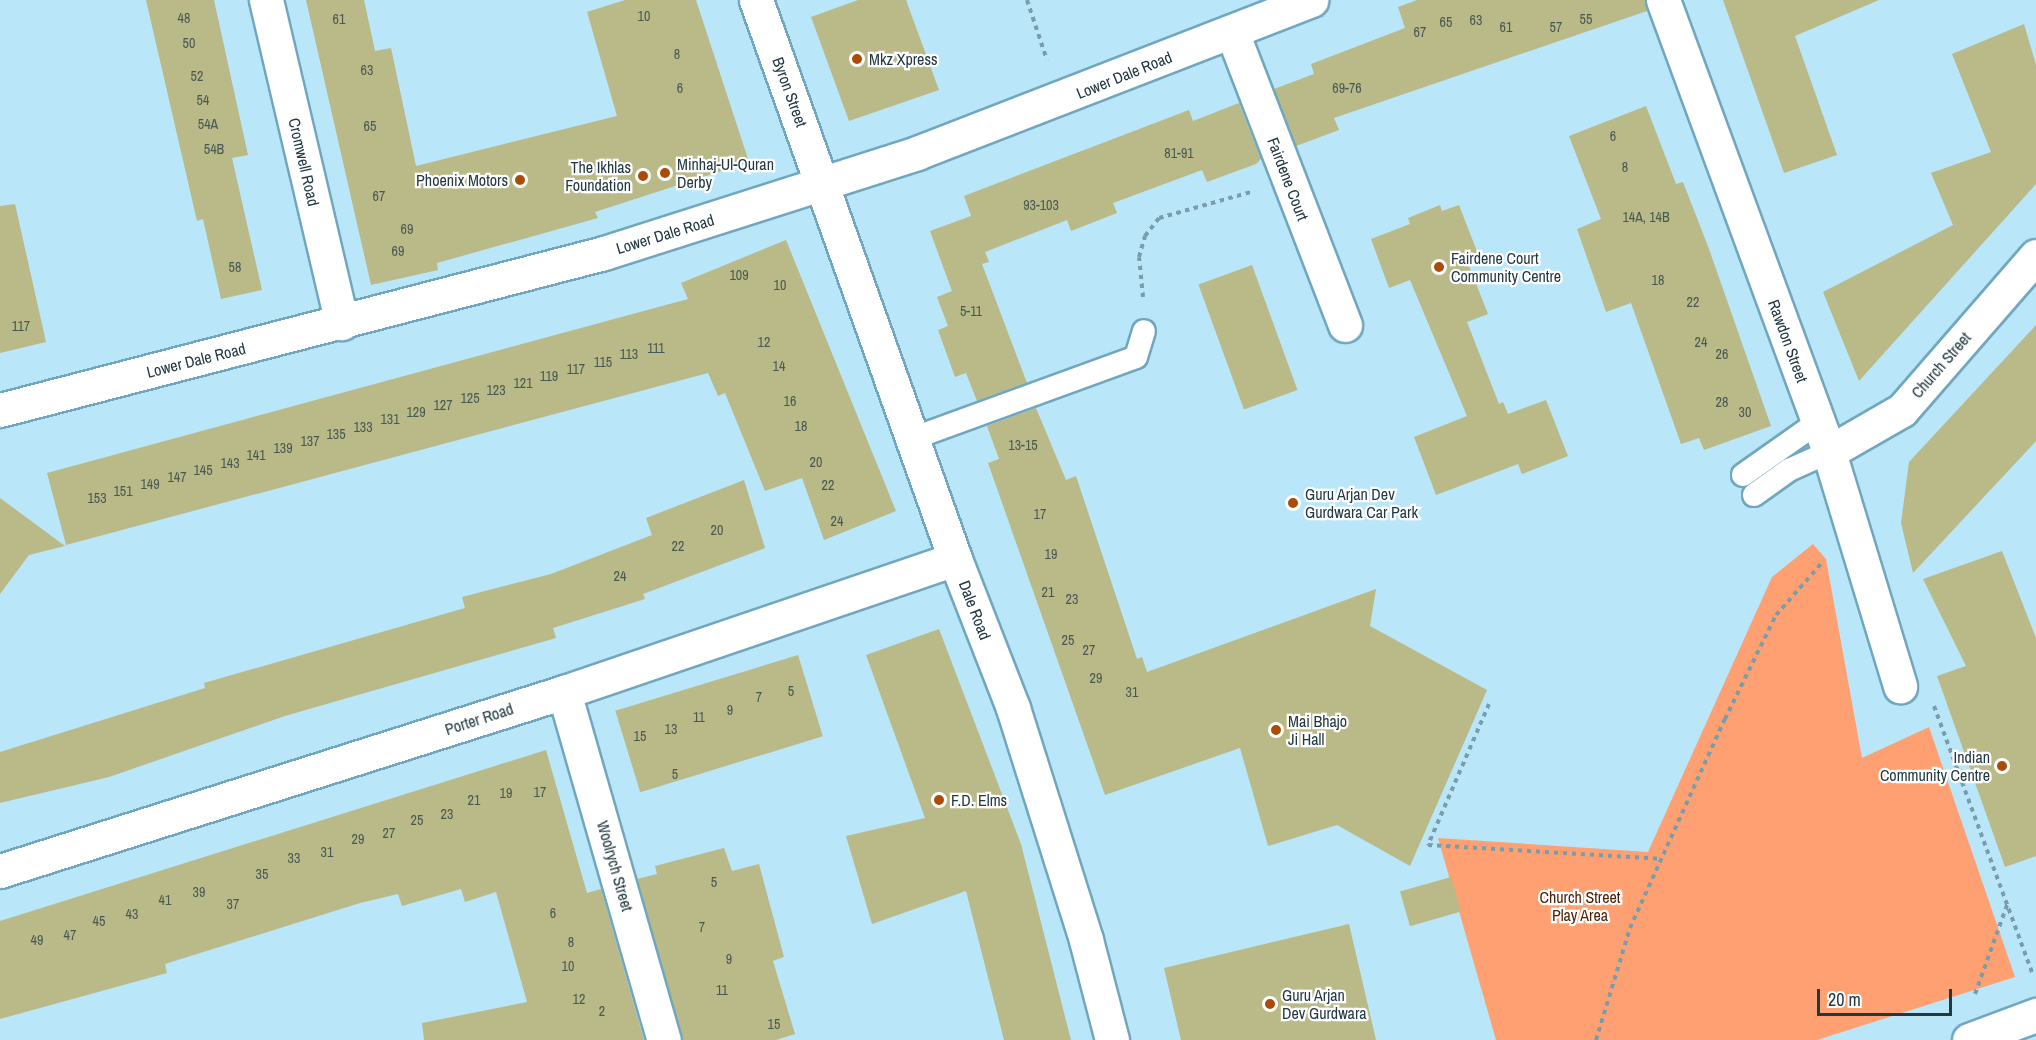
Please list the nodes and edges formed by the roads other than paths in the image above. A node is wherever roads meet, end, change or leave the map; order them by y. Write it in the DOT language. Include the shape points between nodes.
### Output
graph roads {
  1 [pos="266,0"];
  2 [pos="756,0"];
  3 [pos="1311,0"];
  4 [pos="1663,0"];
  5 [pos="1232,32"];
  6 [pos="823,185"];
  7 [pos="2036,256"];
  8 [pos="342,323"];
  9 [pos="1345,325"];
  10 [pos="1144,331"];
  11 [pos="0,410"];
  12 [pos="1818,422"];
  13 [pos="914,438"];
  14 [pos="1829,452"];
  15 [pos="1743,475"];
  16 [pos="1754,495"];
  17 [pos="955,560"];
  18 [pos="1900,686"];
  19 [pos="564,692"];
  20 [pos="0,871"];
  21 [pos="2036,1015"];
  22 [pos="664,1040"];
  23 [pos="1112,1040"];
  24 [pos="1969,1040"];
  1 -- 8 [label="street, Cromwell Road"];
  2 -- 6 [label="street, Byron Street"];
  3 -- 5 [label="street, Lower Dale Road"];
  4 -- 12 [label="street, Rawdon Street"];
  5 -- 6 [label="street, Lower Dale Road" via="1060,100"];
  5 -- 9 [label="street, Fairdene Court"];
  6 -- 8 [label="street, Lower Dale Road" via="604,253"];
  6 -- 13 [label="street, Dale Road"];
  7 -- 14 [label="street, Church Street" via="1902,410"];
  8 -- 11 [label="street, Lower Dale Road"];
  10 -- 13 [label="lane" via="1136,357"];
  12 -- 14 [label="street, Rawdon Street"];
  12 -- 15 [label="lane"];
  13 -- 17 [label="street, Dale Road"];
  14 -- 16 [label="lane" via="1789,470"];
  14 -- 18 [label="street, Rawdon Street"];
  17 -- 19 [label="street, Porter Road"];
  17 -- 23 [label="street, Dale Road" via="1013,708 1086,940"];
  19 -- 20 [label="street, Porter Road"];
  19 -- 22 [label="street, Woolrych Street"];
  21 -- 24 [label="street"];
}
